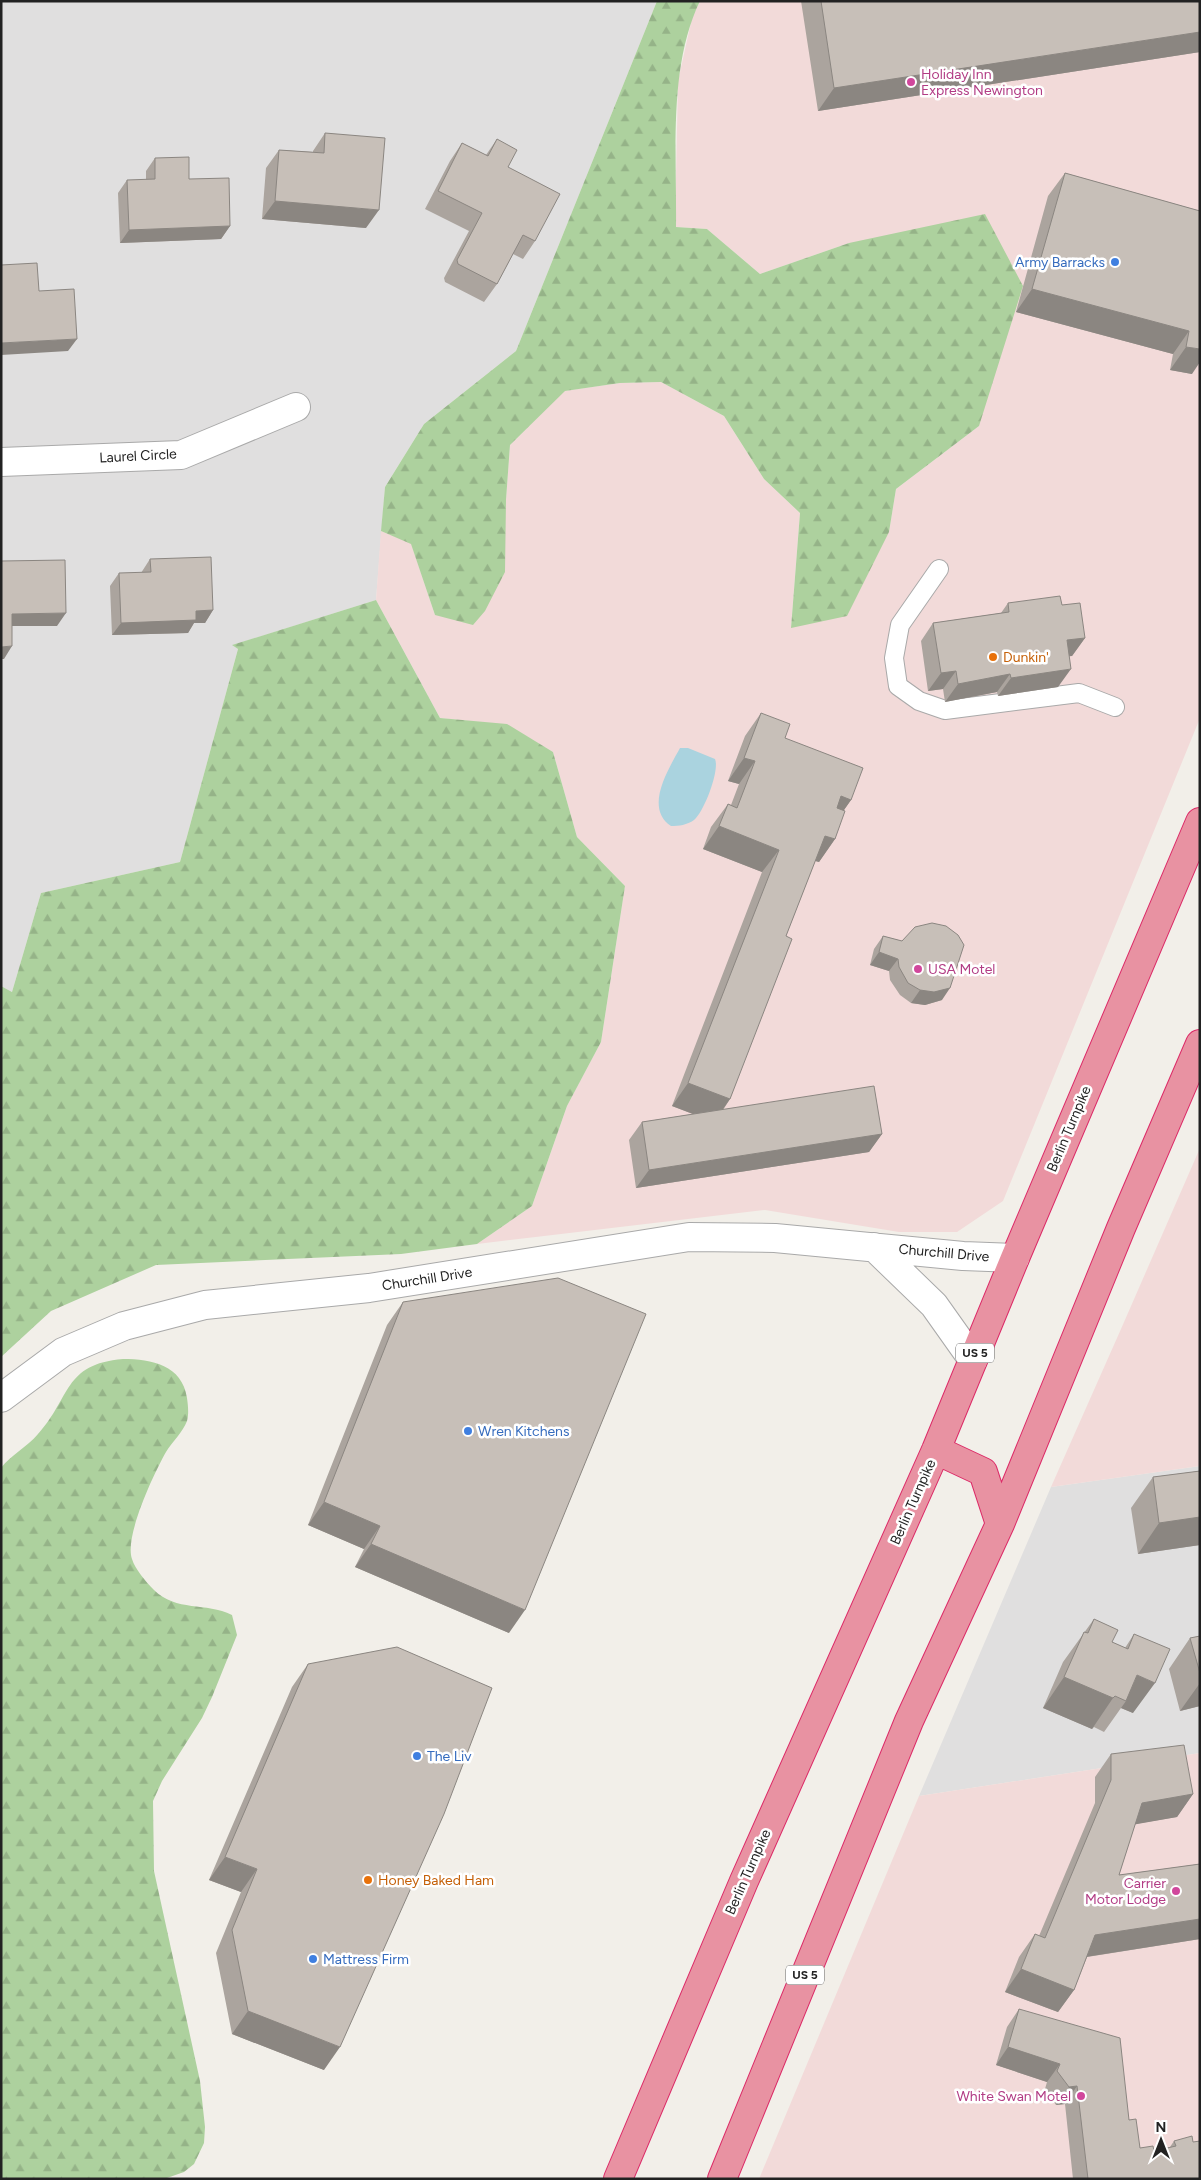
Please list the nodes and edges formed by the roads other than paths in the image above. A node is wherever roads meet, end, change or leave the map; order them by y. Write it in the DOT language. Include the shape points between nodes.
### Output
graph roads {
  1 [pos="296,407"];
  2 [pos="1,462"];
  3 [pos="939,569"];
  4 [pos="1115,707"];
  5 [pos="1200,822"];
  6 [pos="1200,1044"];
  7 [pos="874,1247"];
  8 [pos="1015,1258"];
  9 [pos="973,1360"];
  10 [pos="1,1398"];
  11 [pos="936,1450"];
  12 [pos="1000,1524"];
  13 [pos="618,2179"];
  14 [pos="722,2179"];
  1 -- 2 [label="street, Laurel Circle" via="181,455"];
  3 -- 4 [label="lane" via="900,625 894,658 898,686 919,701 944,710 1079,693"];
  5 -- 8 [label="highway, Berlin Turnpike / US 5"];
  6 -- 12 [label="highway, US 5" via="1120,1228"];
  7 -- 8 [label="street, Churchill Drive"];
  7 -- 9 [label="street, Churchill Drive" via="934,1305"];
  7 -- 10 [label="street, Churchill Drive" via="775,1238 688,1237 369,1288 206,1304 124,1326 63,1352"];
  8 -- 9 [label="highway, Berlin Turnpike / US 5"];
  9 -- 11 [label="highway, Berlin Turnpike / US 5"];
  11 -- 12 [label="highway" via="983,1472"];
  11 -- 13 [label="highway, Berlin Turnpike / US 5" via="744,1881"];
  12 -- 14 [label="highway, US 5" via="910,1721"];
}
